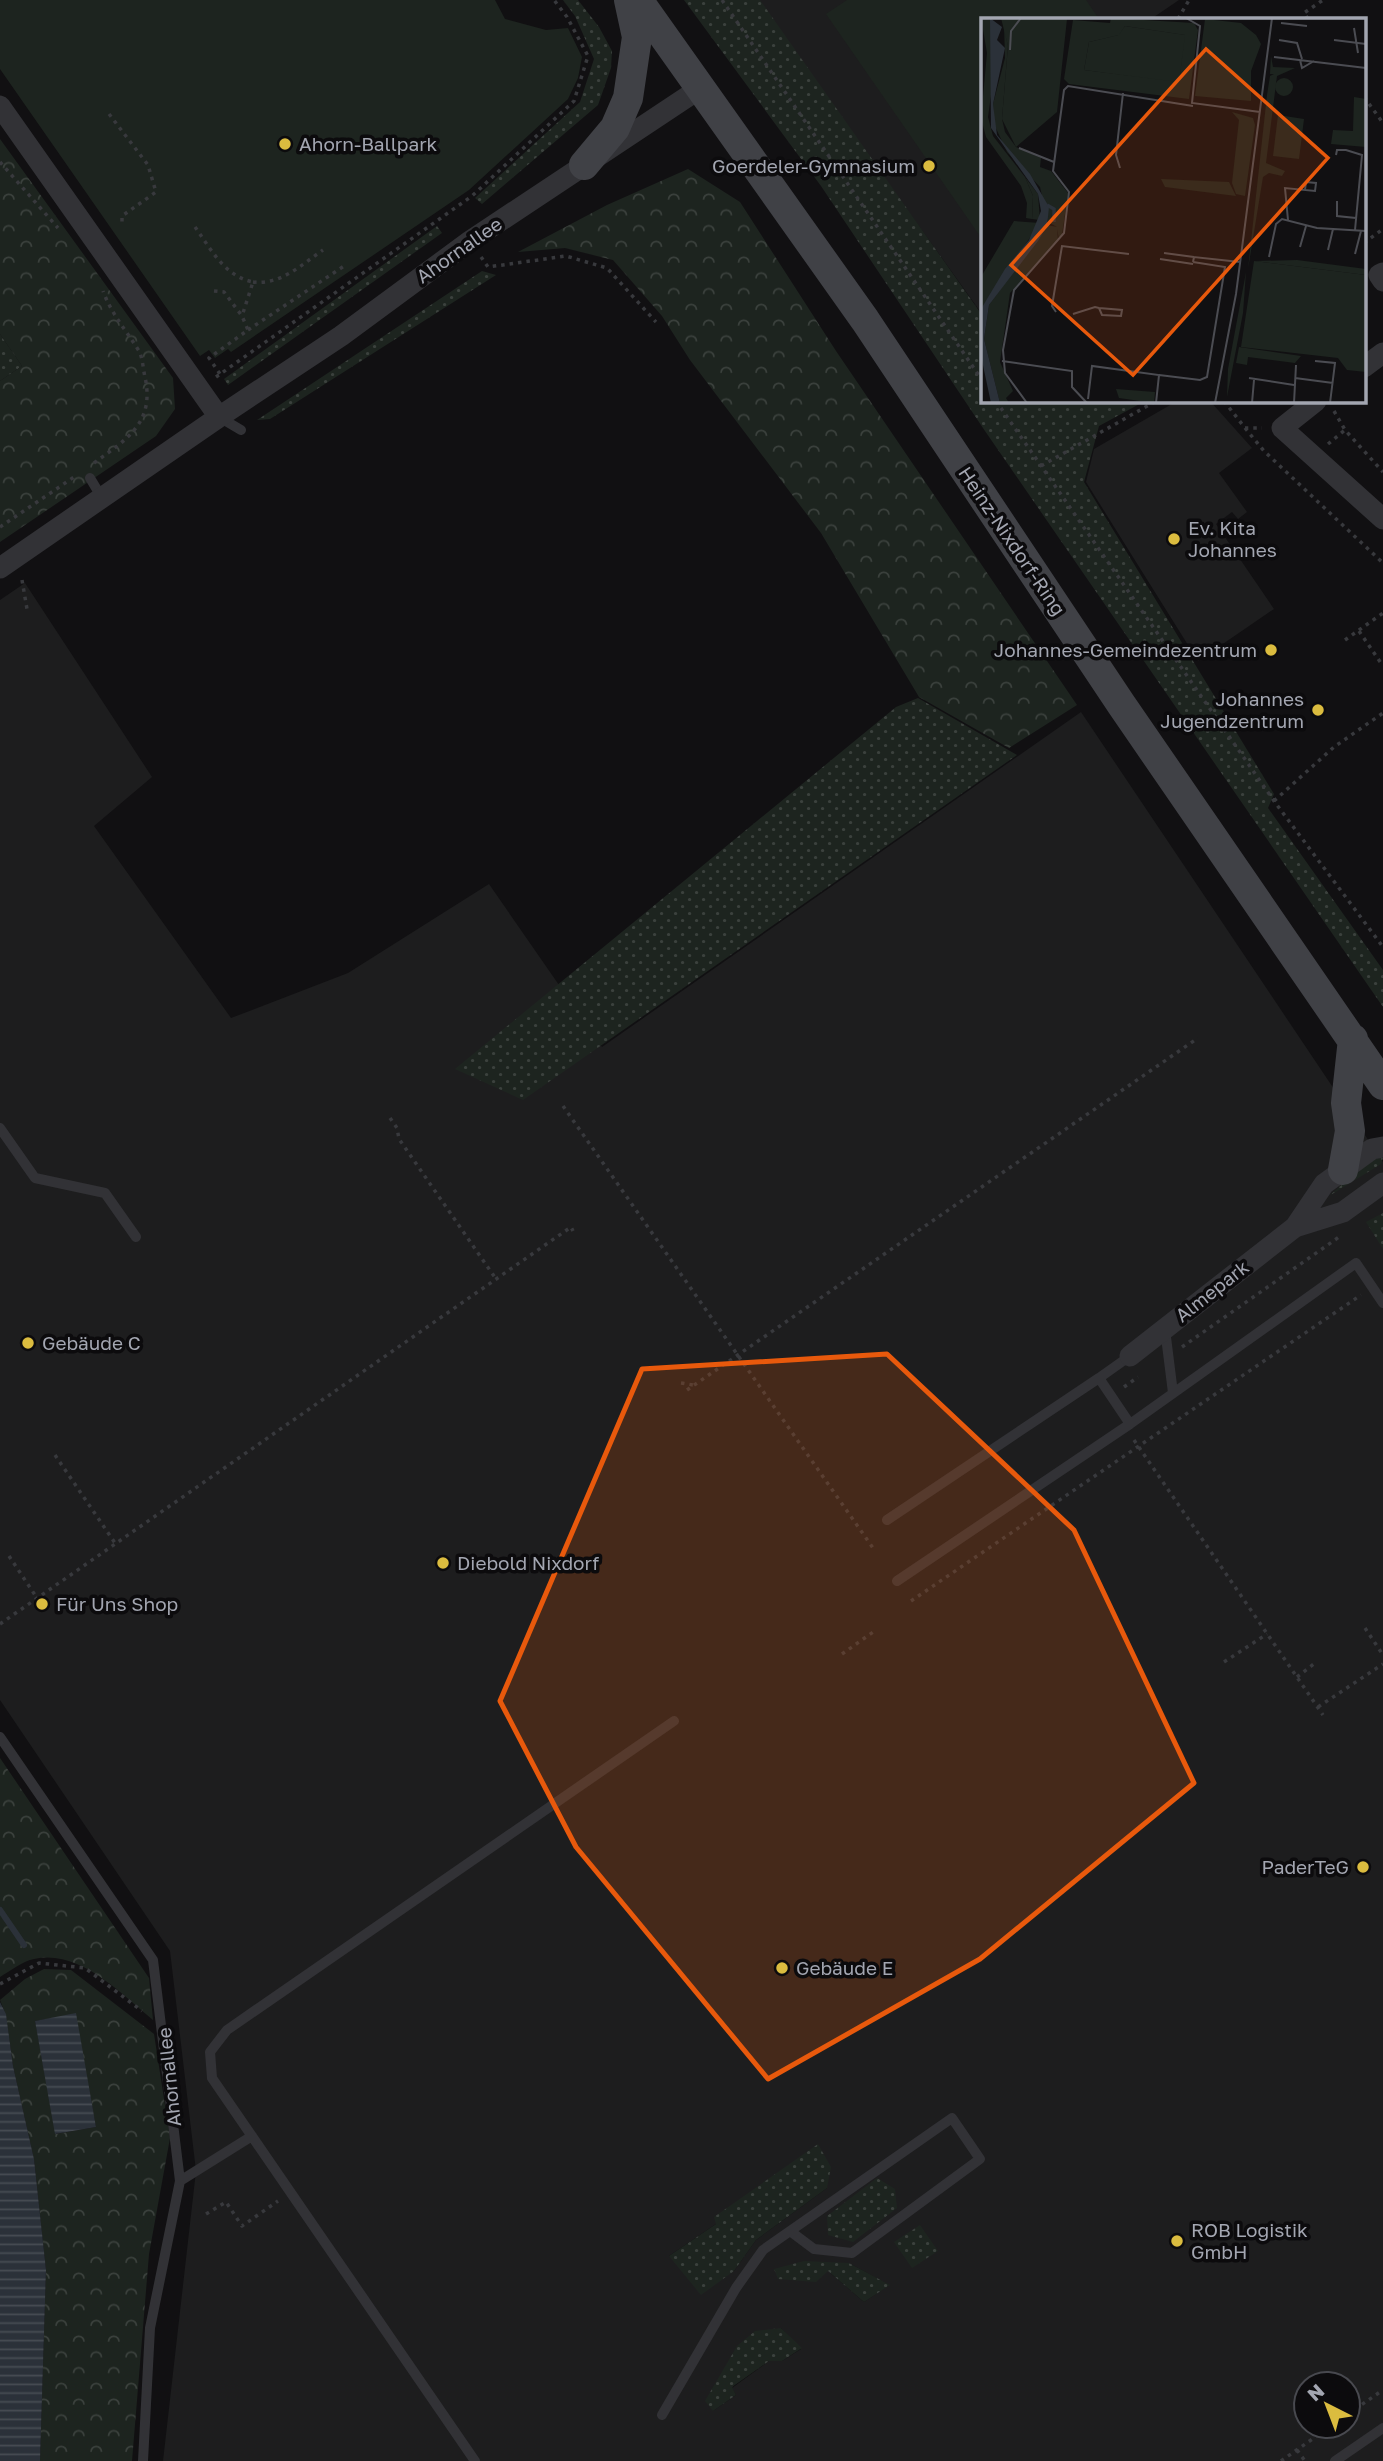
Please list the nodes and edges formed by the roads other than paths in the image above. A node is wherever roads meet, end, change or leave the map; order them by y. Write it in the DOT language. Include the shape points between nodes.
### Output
graph roads {
  1 [pos="629,0"];
  2 [pos="638,0"];
  3 [pos="702,87"];
  4 [pos="0,106"];
  5 [pos="584,165"];
  6 [pos="1383,272"];
  7 [pos="1383,281"];
  8 [pos="1383,353"];
  9 [pos="1366,366"];
  10 [pos="1315,402"];
  11 [pos="219,417"];
  12 [pos="241,430"];
  13 [pos="88,474"];
  14 [pos="102,498"];
  15 [pos="1383,519"];
  16 [pos="0,568"];
  17 [pos="1353,1039"];
  18 [pos="1383,1085"];
  19 [pos="0,1128"];
  20 [pos="1383,1146"];
  21 [pos="1343,1170"];
  22 [pos="1383,1183"];
  23 [pos="1295,1227"];
  24 [pos="136,1237"];
  25 [pos="1383,1303"];
  26 [pos="1165,1329"];
  27 [pos="1130,1356"];
  28 [pos="1099,1378"];
  29 [pos="1173,1393"];
  30 [pos="1130,1424"];
  31 [pos="887,1520"];
  32 [pos="897,1581"];
  33 [pos="674,1721"];
  34 [pos="0,1737"];
  35 [pos="252,2136"];
  36 [pos="180,2181"];
  37 [pos="790,2231"];
  38 [pos="662,2415"];
  39 [pos="1383,2428"];
  40 [pos="143,2461"];
  41 [pos="475,2461"];
  42 [pos="1335,2461"];
  1 -- 5 [label="main road" via="637,37 628,98 615,128"];
  2 -- 3 [label="main road, Heinz-Nixdorf-Ring"];
  3 -- 5 [label="street, Ahornallee"];
  3 -- 17 [label="main road, Heinz-Nixdorf-Ring"];
  4 -- 11 [label="street"];
  5 -- 11 [label="street, Ahornallee"];
  6 -- 7 [label="street" via="1379,275"];
  8 -- 9 [label="street"];
  10 -- 15 [label="street" via="1282,428"];
  11 -- 12 [label="lane"];
  11 -- 14 [label="street, Ahornallee"];
  13 -- 14 [label="lane"];
  14 -- 16 [label="street, Ahornallee"];
  17 -- 18 [label="main road, Heinz-Nixdorf-Ring"];
  17 -- 21 [label="main road" via="1346,1103 1350,1131"];
  19 -- 24 [label="lane" via="35,1178 104,1193"];
  20 -- 21 [label="street, Almepark"];
  21 -- 23 [label="street, Almepark" via="1324,1184"];
  22 -- 23 [label="street, Almepark" via="1343,1212"];
  23 -- 26 [label="street, Almepark"];
  25 -- 29 [label="lane" via="1356,1263"];
  26 -- 27 [label="street, Almepark"];
  26 -- 29 [label="lane"];
  27 -- 28 [label="lane"];
  28 -- 30 [label="lane"];
  28 -- 31 [label="lane"];
  29 -- 30 [label="lane"];
  30 -- 32 [label="lane"];
  33 -- 35 [label="lane" via="228,2030 210,2052 212,2078"];
  34 -- 36 [label="lane, Ahornallee" via="153,1960"];
  35 -- 36 [label="lane"];
  35 -- 41 [label="lane"];
  36 -- 40 [label="lane, Ahornallee" via="150,2328"];
  37 -- 37 [label="lane" via="814,2249 852,2253 980,2159 952,2118"];
  37 -- 38 [label="lane" via="763,2250 736,2288"];
  39 -- 42 [label="lane"];
}
